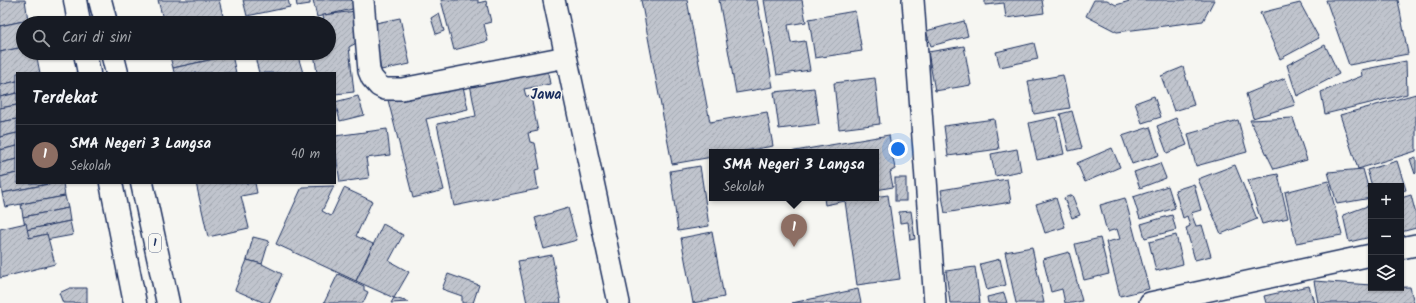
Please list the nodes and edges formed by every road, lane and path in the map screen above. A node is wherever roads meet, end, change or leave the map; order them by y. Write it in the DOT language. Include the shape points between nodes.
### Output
graph roads {
  1 [pos="75,0"];
  2 [pos="100,0"];
  3 [pos="363,0"];
  4 [pos="554,0"];
  5 [pos="913,0"];
  6 [pos="78,16"];
  7 [pos="104,16"];
  8 [pos="566,57"];
  9 [pos="86,60"];
  10 [pos="114,60"];
  11 [pos="89,72"];
  12 [pos="117,72"];
  13 [pos="111,184"];
  14 [pos="142,184"];
  15 [pos="1416,245"];
  16 [pos="1404,247"];
  17 [pos="1368,256"];
  18 [pos="1201,298"];
  19 [pos="135,303"];
  20 [pos="168,303"];
  21 [pos="619,303"];
  22 [pos="935,303"];
  23 [pos="1150,303"];
  1 -- 6 [label="main road"];
  2 -- 7 [label="main road"];
  3 -- 8 [label="street" via="369,71 375,83 385,89 402,89"];
  4 -- 8 [label="street"];
  5 -- 22 [label="street"];
  8 -- 21 [label="street"];
  9 -- 11 [label="main road"];
  10 -- 12 [label="main road"];
  13 -- 19 [label="main road"];
  14 -- 20 [label="main road, 1"];
  15 -- 16 [label="street"];
  17 -- 18 [label="street"];
  18 -- 23 [label="street"];
}
